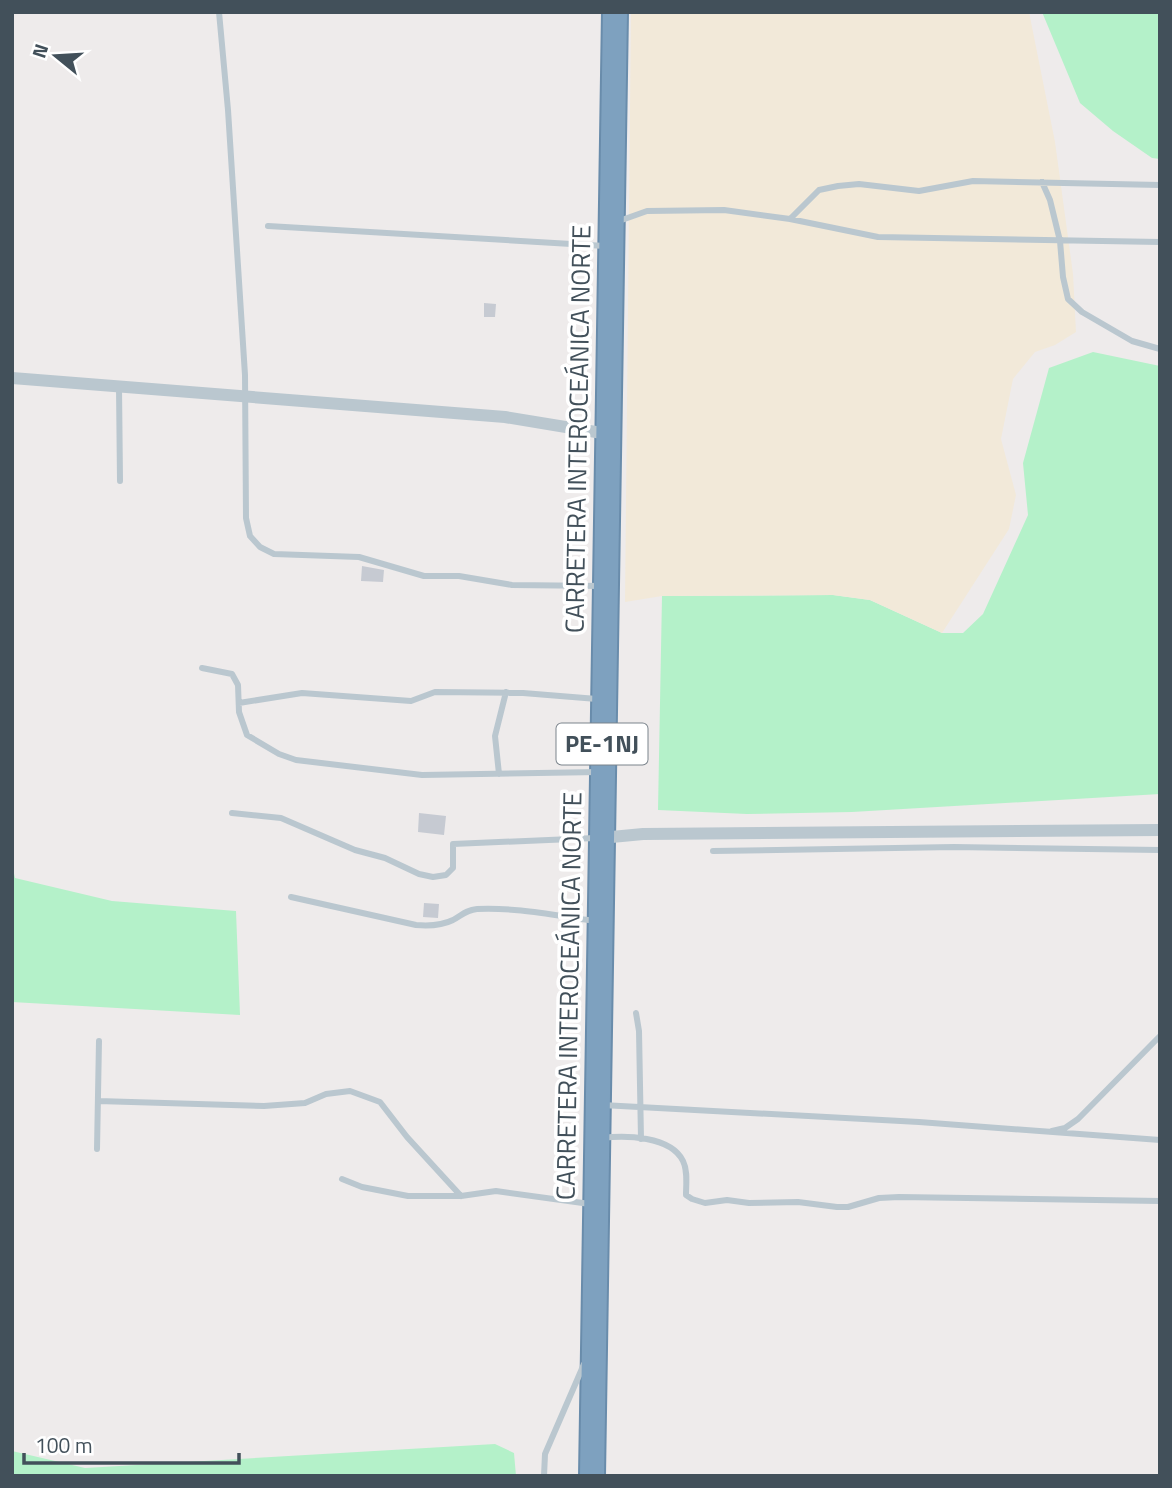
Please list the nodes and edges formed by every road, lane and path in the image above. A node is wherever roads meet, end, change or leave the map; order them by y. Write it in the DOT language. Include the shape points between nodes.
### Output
graph roads {
  1 [pos="219,12"];
  2 [pos="615,12"];
  3 [pos="1042,182"];
  4 [pos="1160,185"];
  5 [pos="790,219"];
  6 [pos="268,226"];
  7 [pos="611,235"];
  8 [pos="1060,241"];
  9 [pos="1160,243"];
  10 [pos="1160,349"];
  11 [pos="12,378"];
  12 [pos="119,387"];
  13 [pos="244,397"];
  14 [pos="608,434"];
  15 [pos="120,481"];
  16 [pos="605,586"];
  17 [pos="202,668"];
  18 [pos="506,692"];
  19 [pos="603,699"];
  20 [pos="239,703"];
  21 [pos="602,772"];
  22 [pos="499,774"];
  23 [pos="232,813"];
  24 [pos="1160,830"];
  25 [pos="601,838"];
  26 [pos="1160,850"];
  27 [pos="713,851"];
  28 [pos="291,897"];
  29 [pos="600,922"];
  30 [pos="636,1013"];
  31 [pos="1160,1036"];
  32 [pos="99,1041"];
  33 [pos="98,1101"];
  34 [pos="597,1104"];
  35 [pos="640,1107"];
  36 [pos="1043,1133"];
  37 [pos="596,1138"];
  38 [pos="641,1139"];
  39 [pos="1160,1140"];
  40 [pos="97,1149"];
  41 [pos="342,1179"];
  42 [pos="461,1196"];
  43 [pos="1160,1201"];
  44 [pos="596,1205"];
  45 [pos="594,1345"];
  46 [pos="544,1476"];
  47 [pos="592,1476"];
  1 -- 13 [label="lane"];
  2 -- 7 [label="highway, CARRETERA INTEROCEÁNICA NORTE / PE-1NJ"];
  3 -- 4 [label="lane"];
  3 -- 5 [label="lane" via="973,181 919,191 838,186 819,190"];
  3 -- 8 [label="lane"];
  5 -- 7 [label="lane" via="671,210 631,215"];
  5 -- 8 [label="lane" via="878,237"];
  6 -- 7 [label="lane"];
  7 -- 14 [label="highway, CARRETERA INTEROCEÁNICA NORTE / PE-1NJ"];
  8 -- 9 [label="lane"];
  8 -- 10 [label="lane" via="1068,299 1132,341"];
  11 -- 12 [label="street"];
  12 -- 13 [label="street"];
  12 -- 15 [label="lane"];
  13 -- 14 [label="street" via="505,417"];
  13 -- 16 [label="lane" via="246,518 250,536 260,547 274,554 359,557 424,576"];
  14 -- 16 [label="highway, CARRETERA INTEROCEÁNICA NORTE / PE-1NJ"];
  16 -- 19 [label="highway, CARRETERA INTEROCEÁNICA NORTE / PE-1NJ"];
  17 -- 20 [label="lane" via="232,674"];
  18 -- 19 [label="lane"];
  18 -- 20 [label="lane" via="435,692 411,701 302,692"];
  18 -- 22 [label="lane" via="495,736"];
  19 -- 21 [label="highway, CARRETERA INTEROCEÁNICA NORTE / PE-1NJ"];
  20 -- 22 [label="lane" via="247,734 296,760 422,775"];
  21 -- 22 [label="lane"];
  21 -- 25 [label="highway, CARRETERA INTEROCEÁNICA NORTE / PE-1NJ"];
  23 -- 25 [label="lane" via="282,818 433,877 446,876 453,868 453,844"];
  24 -- 25 [label="street"];
  25 -- 29 [label="highway, CARRETERA INTEROCEÁNICA NORTE / PE-1NJ"];
  26 -- 27 [label="lane"];
  28 -- 29 [label="lane" via="415,925 451,921 477,909"];
  29 -- 34 [label="highway, CARRETERA INTEROCEÁNICA NORTE / PE-1NJ"];
  30 -- 35 [label="lane"];
  31 -- 36 [label="lane" via="1078,1119 1065,1128"];
  32 -- 33 [label="lane"];
  33 -- 40 [label="lane"];
  33 -- 42 [label="lane" via="264,1105 305,1103 350,1091 380,1102"];
  34 -- 35 [label="lane"];
  34 -- 37 [label="highway, CARRETERA INTEROCEÁNICA NORTE / PE-1NJ"];
  35 -- 36 [label="lane"];
  35 -- 38 [label="lane"];
  36 -- 39 [label="lane"];
  37 -- 38 [label="lane"];
  37 -- 44 [label="highway, CARRETERA INTEROCEÁNICA NORTE / PE-1NJ"];
  38 -- 43 [label="lane" via="675,1151 686,1170 686,1195 705,1203 799,1202 848,1207 878,1198 938,1196"];
  41 -- 42 [label="lane" via="408,1196"];
  42 -- 44 [label="lane" via="496,1191"];
  44 -- 45 [label="highway, CARRETERA INTEROCEÁNICA NORTE / PE-1NJ"];
  45 -- 46 [label="lane" via="545,1454"];
  45 -- 47 [label="highway, CARRETERA INTEROCEÁNICA NORTE / PE-1NJ"];
}
